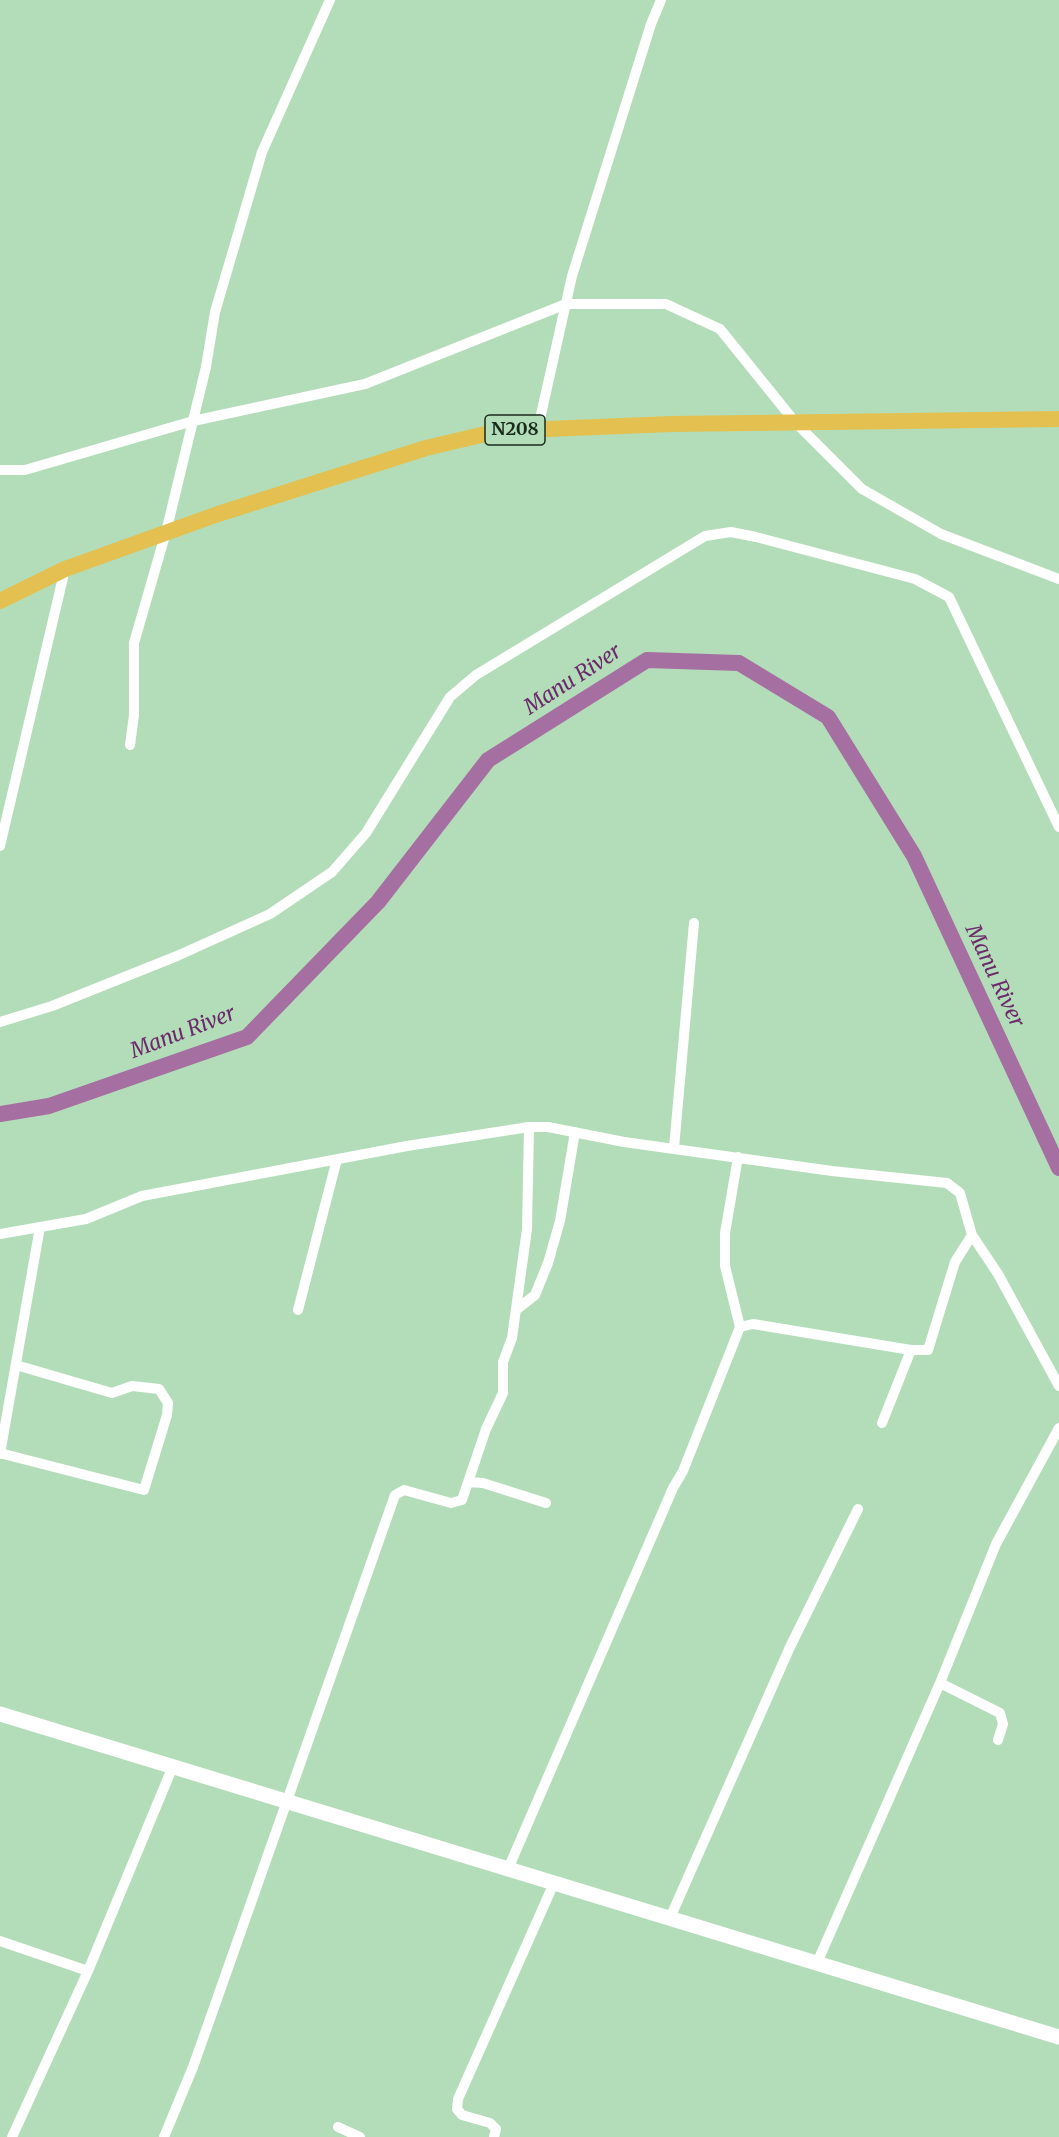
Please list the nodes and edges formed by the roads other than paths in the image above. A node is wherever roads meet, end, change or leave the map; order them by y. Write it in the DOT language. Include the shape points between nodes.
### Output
graph roads {
  1 [pos="330,0"];
  2 [pos="661,0"];
  3 [pos="566,304"];
  4 [pos="1059,419"];
  5 [pos="193,421"];
  6 [pos="795,422"];
  7 [pos="538,428"];
  8 [pos="0,470"];
  9 [pos="166,532"];
  10 [pos="65,569"];
  11 [pos="1059,579"];
  12 [pos="0,602"];
  13 [pos="130,745"];
  14 [pos="1059,827"];
  15 [pos="0,846"];
  16 [pos="694,923"];
  17 [pos="0,1022"];
  18 [pos="529,1127"];
  19 [pos="575,1132"];
  20 [pos="674,1148"];
  21 [pos="738,1157"];
  22 [pos="337,1159"];
  23 [pos="40,1227"];
  24 [pos="0,1234"];
  25 [pos="972,1235"];
  26 [pos="298,1310"];
  27 [pos="516,1310"];
  28 [pos="740,1327"];
  29 [pos="910,1350"];
  30 [pos="16,1365"];
  31 [pos="1059,1386"];
  32 [pos="882,1423"];
  33 [pos="1059,1428"];
  34 [pos="0,1453"];
  35 [pos="468,1482"];
  36 [pos="546,1503"];
  37 [pos="858,1509"];
  38 [pos="940,1683"];
  39 [pos="0,1714"];
  40 [pos="998,1740"];
  41 [pos="173,1766"];
  42 [pos="288,1800"];
  43 [pos="508,1869"];
  44 [pos="554,1883"];
  45 [pos="670,1918"];
  46 [pos="0,1941"];
  47 [pos="817,1963"];
  48 [pos="88,1971"];
  49 [pos="1059,2037"];
  50 [pos="338,2127"];
  51 [pos="12,2137"];
  52 [pos="164,2137"];
  53 [pos="360,2137"];
  54 [pos="494,2137"];
  1 -- 5 [label="street" via="261,152 215,312"];
  2 -- 3 [label="street" via="633,79"];
  3 -- 5 [label="street" via="365,384"];
  3 -- 6 [label="street" via="666,304 720,329"];
  3 -- 7 [label="street"];
  4 -- 6 [label="highway, N208"];
  5 -- 8 [label="street" via="25,470"];
  5 -- 9 [label="street"];
  6 -- 7 [label="highway, N208"];
  6 -- 11 [label="street" via="862,489 941,534"];
  7 -- 9 [label="highway, N208" via="498,431 426,448"];
  9 -- 10 [label="highway, N208"];
  9 -- 13 [label="street" via="132,651 134,715"];
  10 -- 12 [label="highway, N208"];
  10 -- 15 [label="street"];
  14 -- 17 [label="street" via="949,597 915,579 756,537 731,532 705,536 476,675 450,698 366,833 332,872 270,914 177,956 52,1006"];
  16 -- 20 [label="street"];
  18 -- 19 [label="street"];
  18 -- 22 [label="street"];
  18 -- 27 [label="street" via="527,1229"];
  19 -- 20 [label="street"];
  19 -- 27 [label="street" via="560,1221 548,1263 535,1295"];
  20 -- 21 [label="street"];
  21 -- 25 [label="street" via="947,1183 960,1193"];
  21 -- 28 [label="street" via="724,1233 725,1266"];
  22 -- 23 [label="street" via="142,1196 86,1220"];
  22 -- 26 [label="street"];
  23 -- 24 [label="street"];
  23 -- 30 [label="street"];
  25 -- 29 [label="street" via="955,1262 928,1350"];
  25 -- 31 [label="street" via="998,1274"];
  27 -- 35 [label="street" via="503,1362 503,1393"];
  28 -- 29 [label="street" via="753,1324"];
  28 -- 43 [label="street" via="683,1471"];
  29 -- 32 [label="street"];
  30 -- 34 [label="street"];
  30 -- 34 [label="street" via="112,1393 132,1386 159,1389 168,1403 167,1415 144,1490"];
  33 -- 38 [label="street" via="996,1544"];
  35 -- 36 [label="street"];
  35 -- 42 [label="street" via="458,1503 404,1490 395,1495"];
  37 -- 45 [label="street" via="790,1647"];
  38 -- 40 [label="street" via="1000,1713 1004,1724"];
  38 -- 47 [label="street"];
  39 -- 41 [label="main road"];
  41 -- 42 [label="main road"];
  41 -- 48 [label="street"];
  42 -- 43 [label="main road"];
  42 -- 52 [label="street" via="193,2067"];
  43 -- 44 [label="main road"];
  44 -- 45 [label="main road"];
  44 -- 54 [label="street" via="458,2099 457,2109 462,2115 490,2123 496,2129"];
  45 -- 47 [label="main road"];
  46 -- 48 [label="street"];
  47 -- 49 [label="main road"];
  48 -- 51 [label="street"];
  50 -- 53 [label="street"];
}
